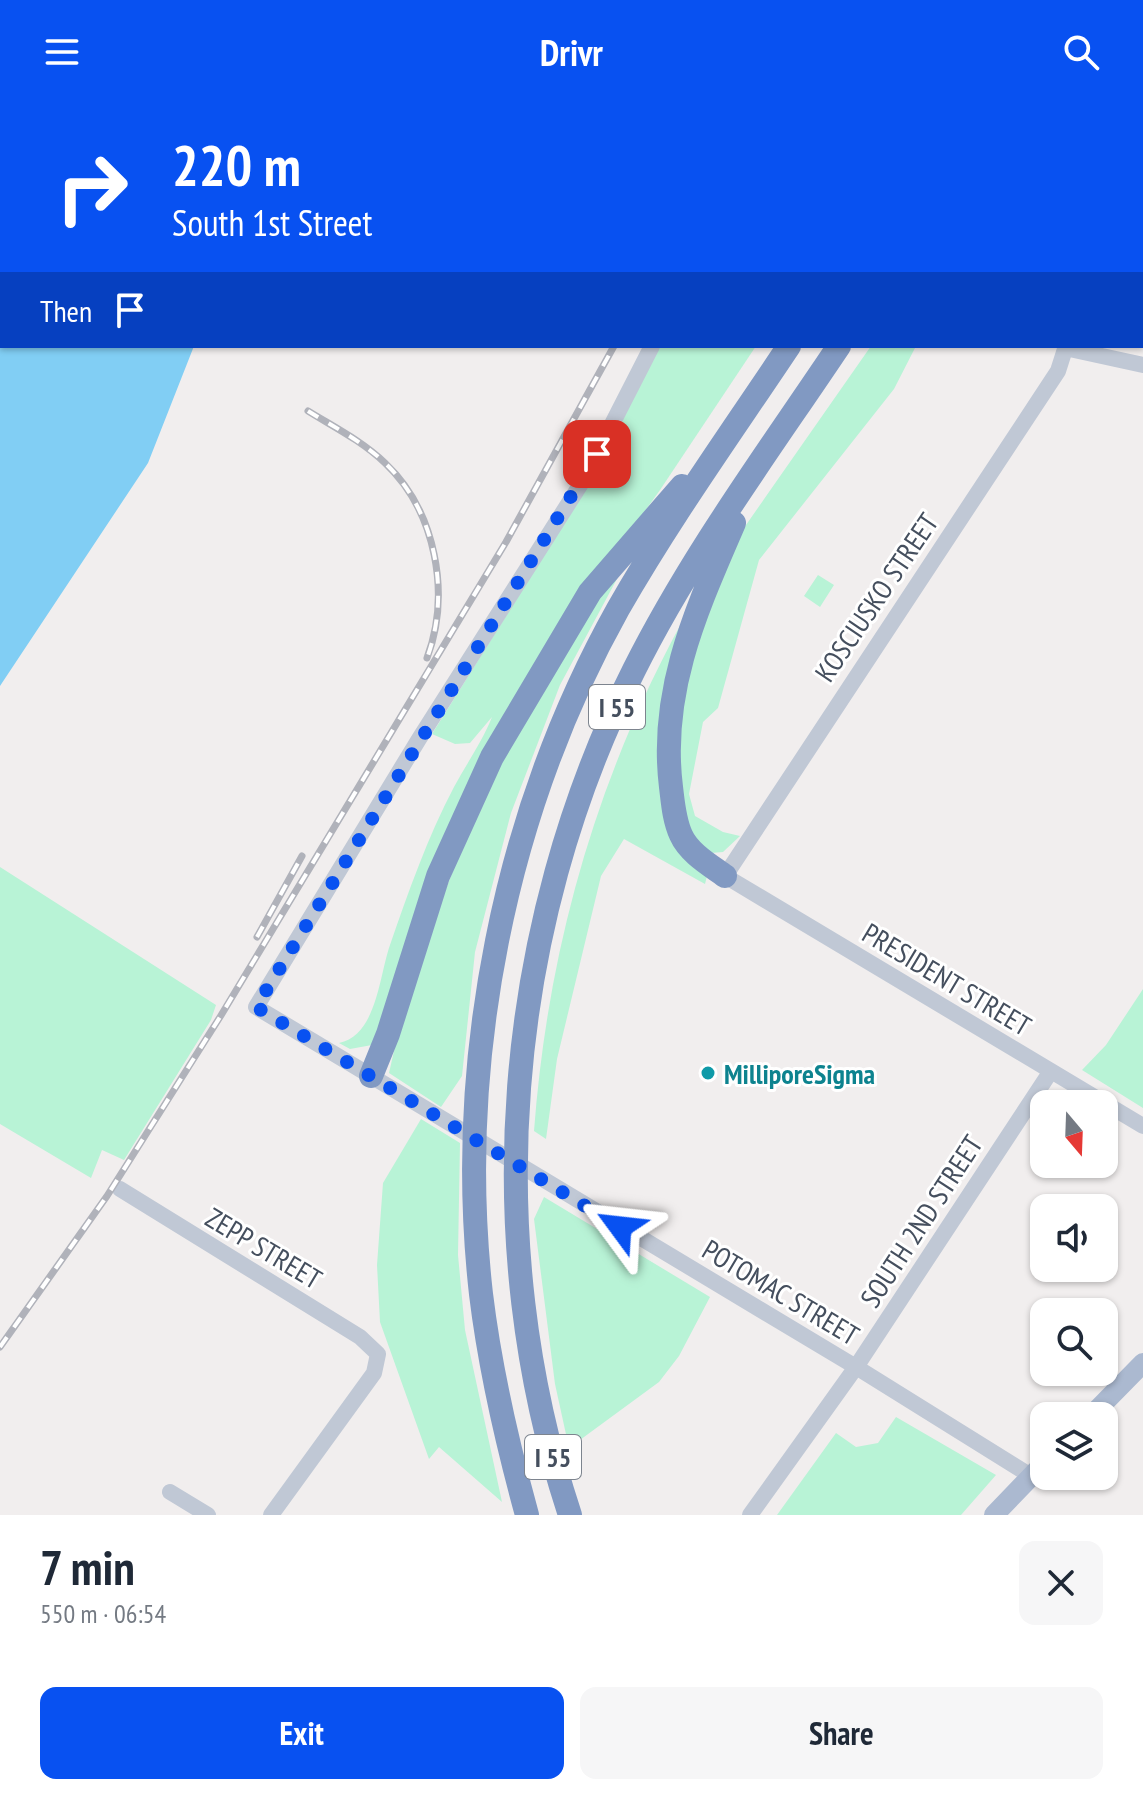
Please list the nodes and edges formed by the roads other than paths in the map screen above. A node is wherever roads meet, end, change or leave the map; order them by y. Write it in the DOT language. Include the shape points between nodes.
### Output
graph roads {
  1 [pos="651,348"];
  2 [pos="788,348"];
  3 [pos="838,348"];
  4 [pos="1065,348"];
  5 [pos="1069,348"];
  6 [pos="1143,365"];
  7 [pos="734,428"];
  8 [pos="760,465"];
  9 [pos="725,876"];
  10 [pos="1051,1071"];
  11 [pos="371,1076"];
  12 [pos="1143,1126"];
  13 [pos="120,1189"];
  14 [pos="1143,1363"];
  15 [pos="856,1367"];
  16 [pos="1105,1402"];
  17 [pos="1030,1465"];
  18 [pos="1030,1478"];
  19 [pos="170,1492"];
  20 [pos="208,1515"];
  21 [pos="271,1515"];
  22 [pos="527,1515"];
  23 [pos="570,1515"];
  24 [pos="750,1515"];
  25 [pos="994,1515"];
  1 -- 11 [label="street, POTOMAC STREET" via="584,479 256,1007"];
  2 -- 7 [label="highway, I 55"];
  3 -- 8 [label="highway, I 55"];
  4 -- 9 [label="street, KOSCIUSKO STREET" via="1058,371"];
  5 -- 6 [label="street"];
  7 -- 11 [label="highway" via="605,573 516,714 438,876"];
  7 -- 22 [label="highway, I 55" via="618,611 556,743 511,882 484,1023 476,1194 481,1293 504,1429"];
  8 -- 9 [label="highway" via="686,636 670,713 670,774 681,836"];
  8 -- 23 [label="highway, I 55" via="705,546 634,670 579,799 540,939 518,1117 517,1212 539,1398"];
  9 -- 10 [label="street, PRESIDENT STREET"];
  10 -- 12 [label="street, PRESIDENT STREET"];
  10 -- 15 [label="street, SOUTH 2ND STREET"];
  11 -- 15 [label="street, POTOMAC STREET"];
  13 -- 21 [label="street, ZEPP STREET" via="360,1337 378,1354 374,1373"];
  14 -- 16 [label="main road"];
  15 -- 17 [label="street, POTOMAC STREET"];
  15 -- 24 [label="street, SOUTH 2ND STREET"];
  18 -- 25 [label="main road"];
  19 -- 20 [label="street"];
}
